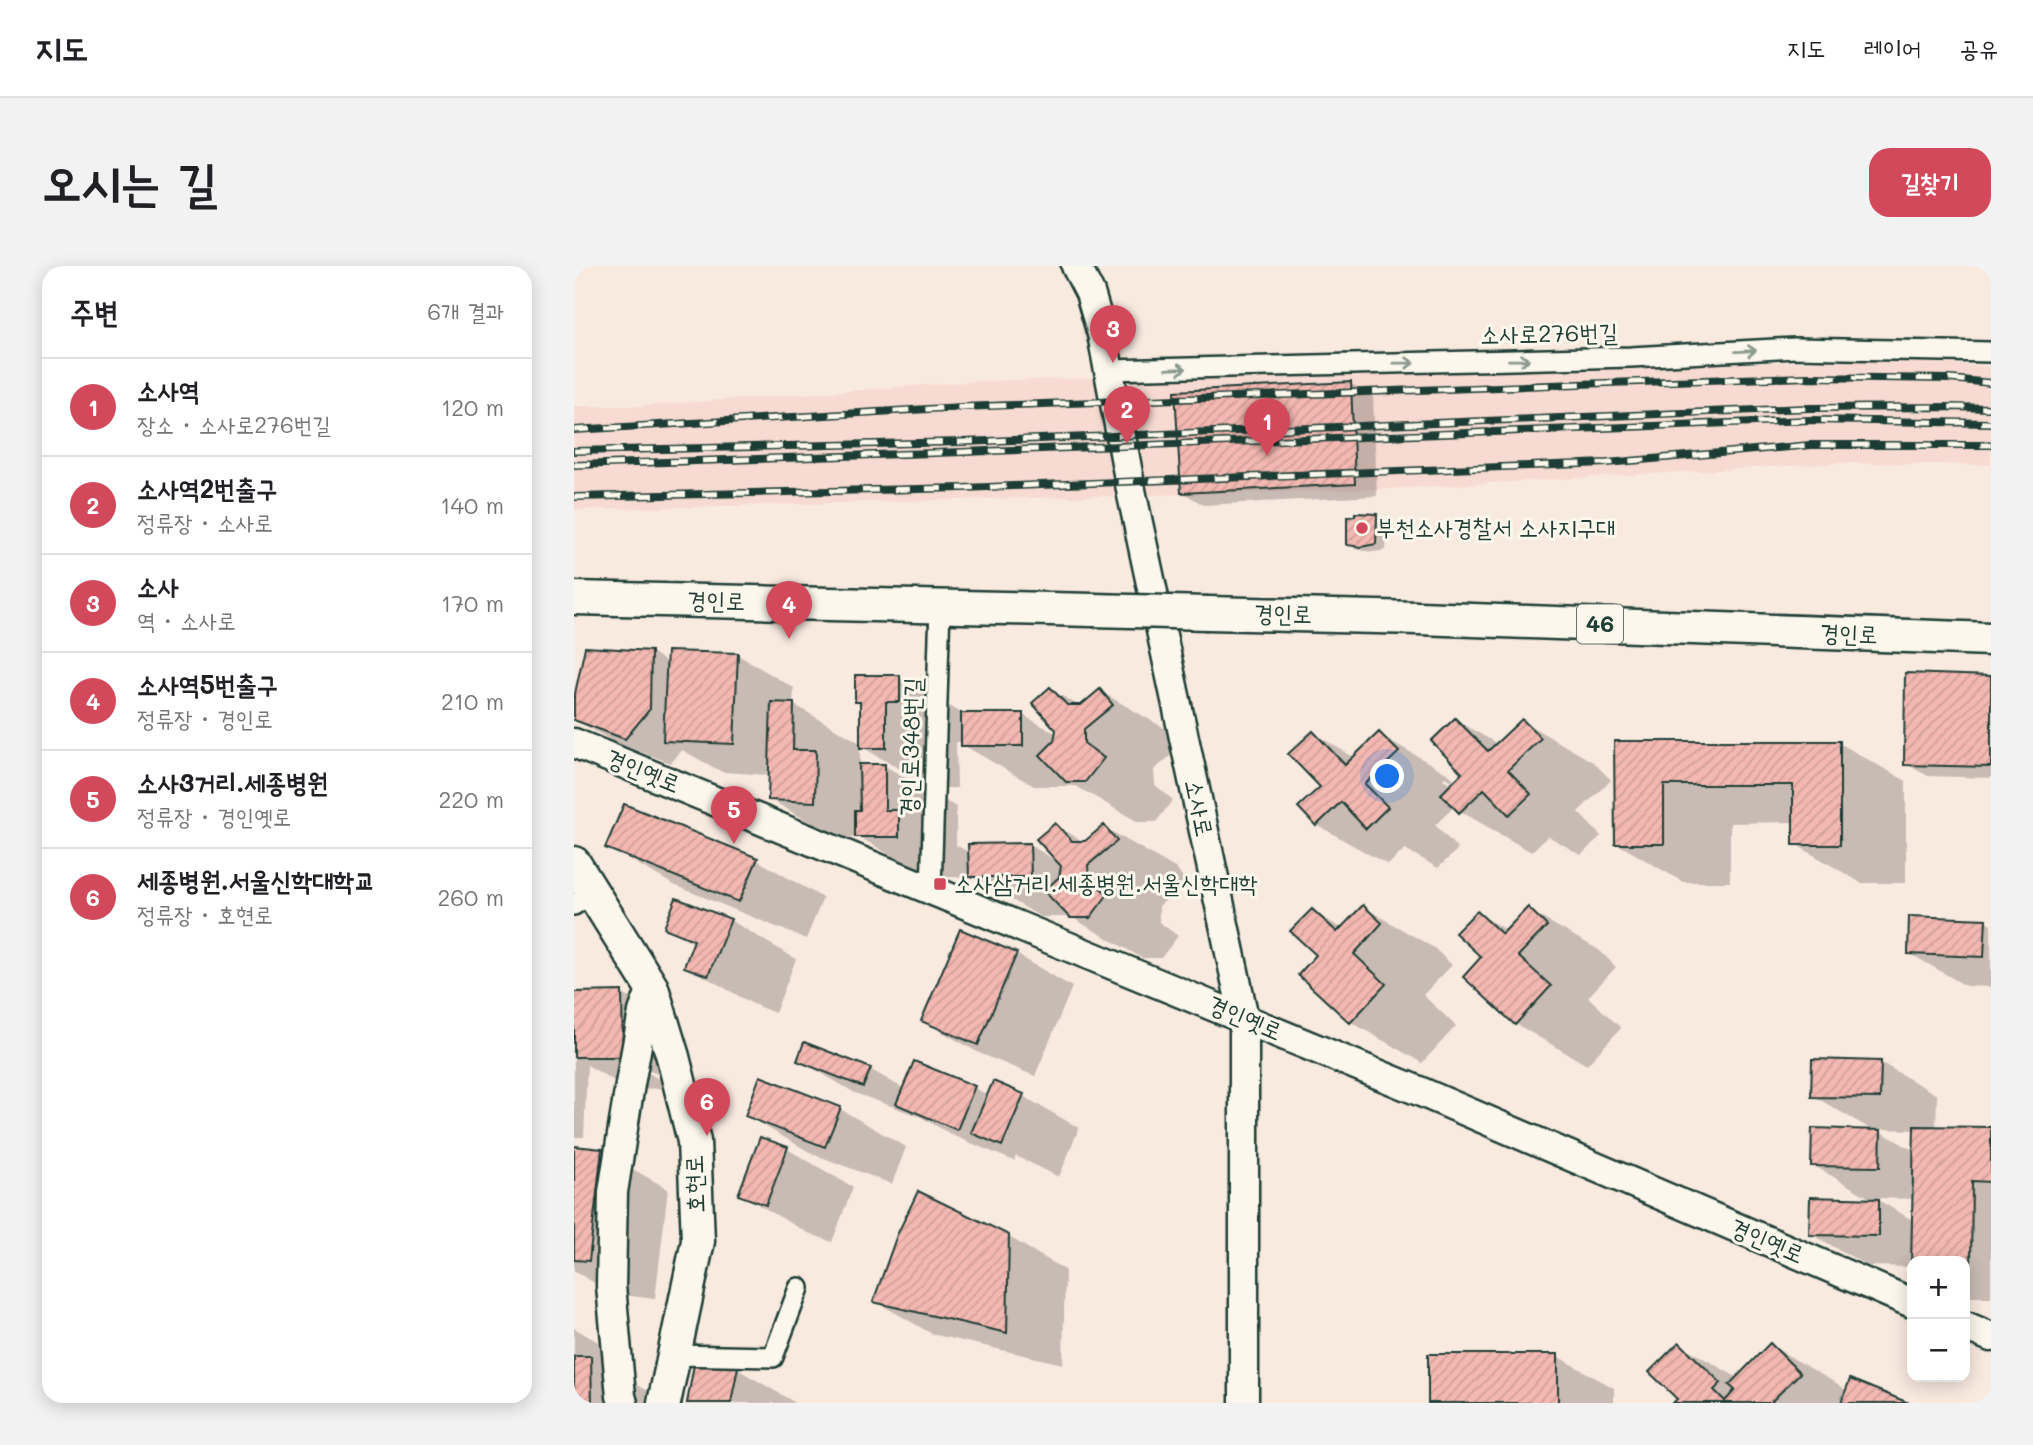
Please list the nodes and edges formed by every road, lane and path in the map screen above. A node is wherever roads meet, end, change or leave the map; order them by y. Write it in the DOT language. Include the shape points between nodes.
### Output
graph roads {
  1 [pos="1076,266"];
  2 [pos="1991,352"];
  3 [pos="1108,370"];
  4 [pos="574,598"];
  5 [pos="940,607"];
  6 [pos="1991,639"];
  7 [pos="574,743"];
  8 [pos="574,863"];
  9 [pos="931,890"];
  10 [pos="584,899"];
  11 [pos="652,988"];
  12 [pos="1244,1018"];
  13 [pos="799,1288"];
  14 [pos="1907,1301"];
  15 [pos="1970,1328"];
  16 [pos="1991,1337"];
  17 [pos="674,1355"];
  18 [pos="623,1403"];
  19 [pos="664,1403"];
  20 [pos="1244,1403"];
  1 -- 3 [label="street, 소사로" via="1093,303"];
  3 -- 2 [label="street, 소사로276번길, one-way" via="1631,357 1795,348"];
  3 -- 12 [label="street, 소사로"];
  4 -- 5 [label="main road, 경인로 / 46"];
  5 -- 6 [label="main road, 경인로 / 46, bridge" via="1419,618"];
  5 -- 9 [label="street, 경인로348번길"];
  7 -- 9 [label="street, 경인옛로"];
  8 -- 10 [label="main road, 호현로"];
  9 -- 12 [label="street, 경인옛로"];
  10 -- 11 [label="main road, 호현로"];
  11 -- 17 [label="main road, 호현로" via="694,1141 698,1241"];
  11 -- 18 [label="street" via="643,1012 613,1192 611,1286"];
  12 -- 14 [label="street, 경인옛로"];
  12 -- 20 [label="street, 소사로"];
  13 -- 17 [label="street" via="773,1357"];
  15 -- 16 [label="street"];
  17 -- 19 [label="main road, 호현로"];
}
